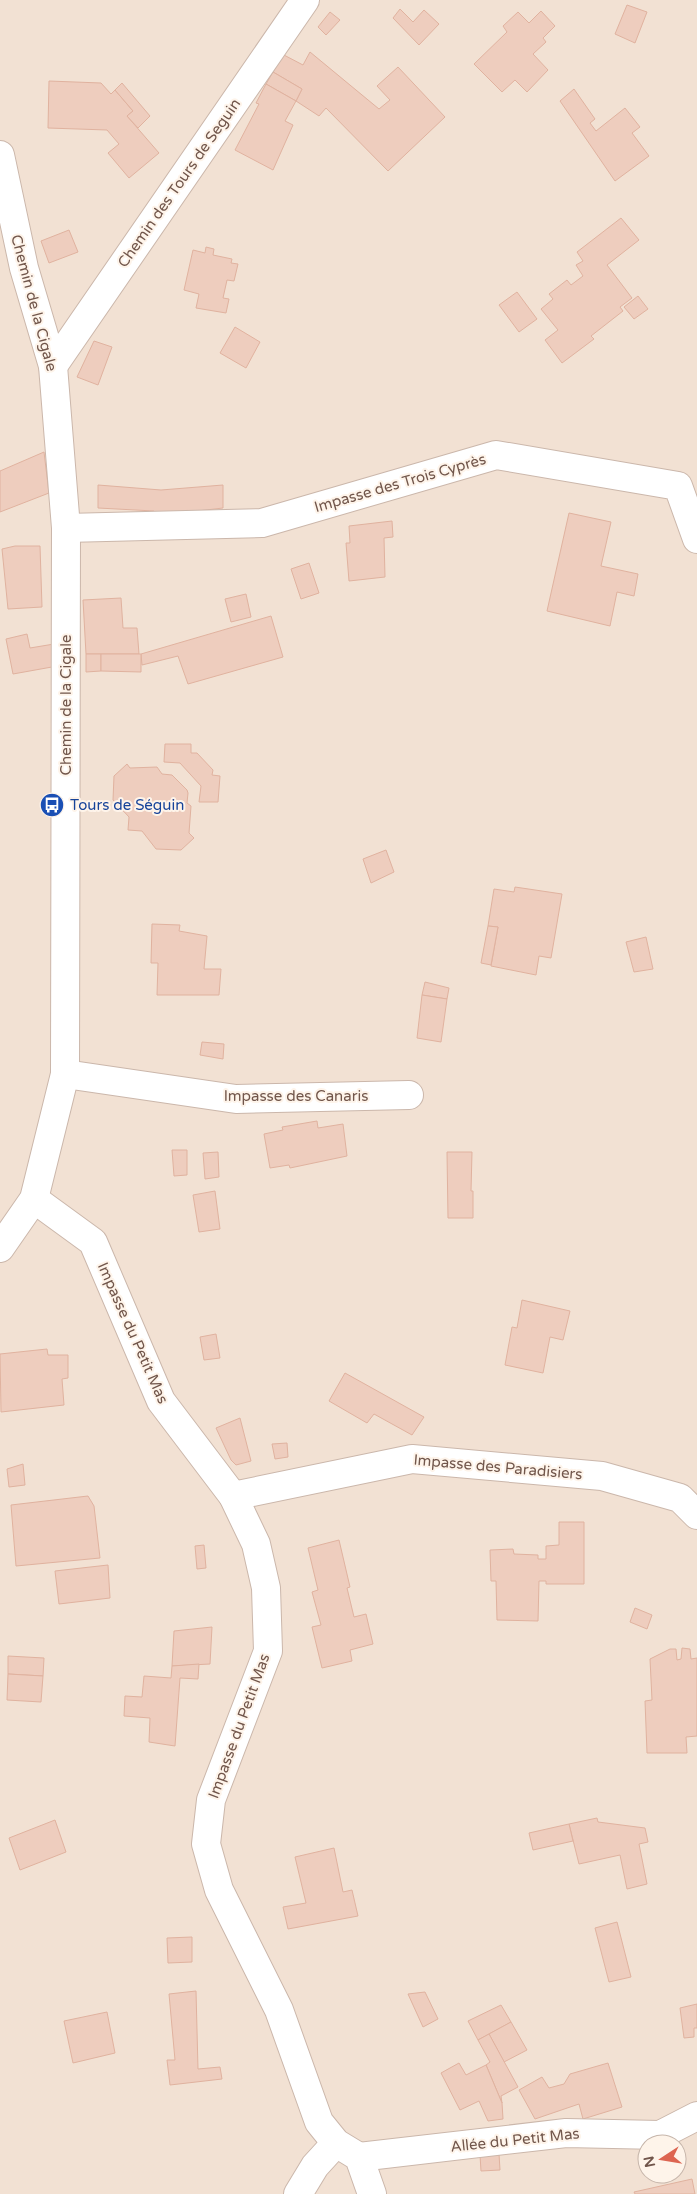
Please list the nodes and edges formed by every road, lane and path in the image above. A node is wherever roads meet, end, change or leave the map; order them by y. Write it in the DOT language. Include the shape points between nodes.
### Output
graph roads {
  1 [pos="305,0"];
  2 [pos="0,155"];
  3 [pos="53,366"];
  4 [pos="66,528"];
  5 [pos="697,539"];
  6 [pos="65,1074"];
  7 [pos="408,1095"];
  8 [pos="34,1199"];
  9 [pos="0,1248"];
  10 [pos="233,1496"];
  11 [pos="697,1515"];
  12 [pos="697,2116"];
  13 [pos="336,2143"];
  14 [pos="359,2157"];
  15 [pos="298,2194"];
  16 [pos="372,2194"];
  1 -- 3 [label="street, Chemin des Tours de Seguin"];
  2 -- 3 [label="street, Chemin de la Cigale" via="24,268"];
  3 -- 4 [label="street, Chemin de la Cigale"];
  4 -- 5 [label="street, Impasse des Trois Cyprès" via="262,522 496,455 678,486"];
  4 -- 6 [label="street, Chemin de la Cigale"];
  6 -- 7 [label="street, Impasse des Canaris" via="236,1099"];
  6 -- 8 [label="street, Chemin de la Cigale"];
  8 -- 9 [label="street, Chemin de la Cigale"];
  8 -- 10 [label="street, Impasse du Petit Mas" via="93,1242 161,1401"];
  10 -- 11 [label="street, Impasse des Paradisiers" via="412,1459 602,1476 680,1498"];
  10 -- 13 [label="street, Impasse du Petit Mas" via="256,1544 266,1588 268,1651 211,1800 206,1844 219,1890 279,2010 319,2122"];
  12 -- 14 [label="street, Allée du Petit Mas" via="660,2135 566,2132"];
  13 -- 14 [label="street, Impasse du Petit Mas"];
  13 -- 15 [label="street" via="315,2166"];
  14 -- 16 [label="street"];
}
